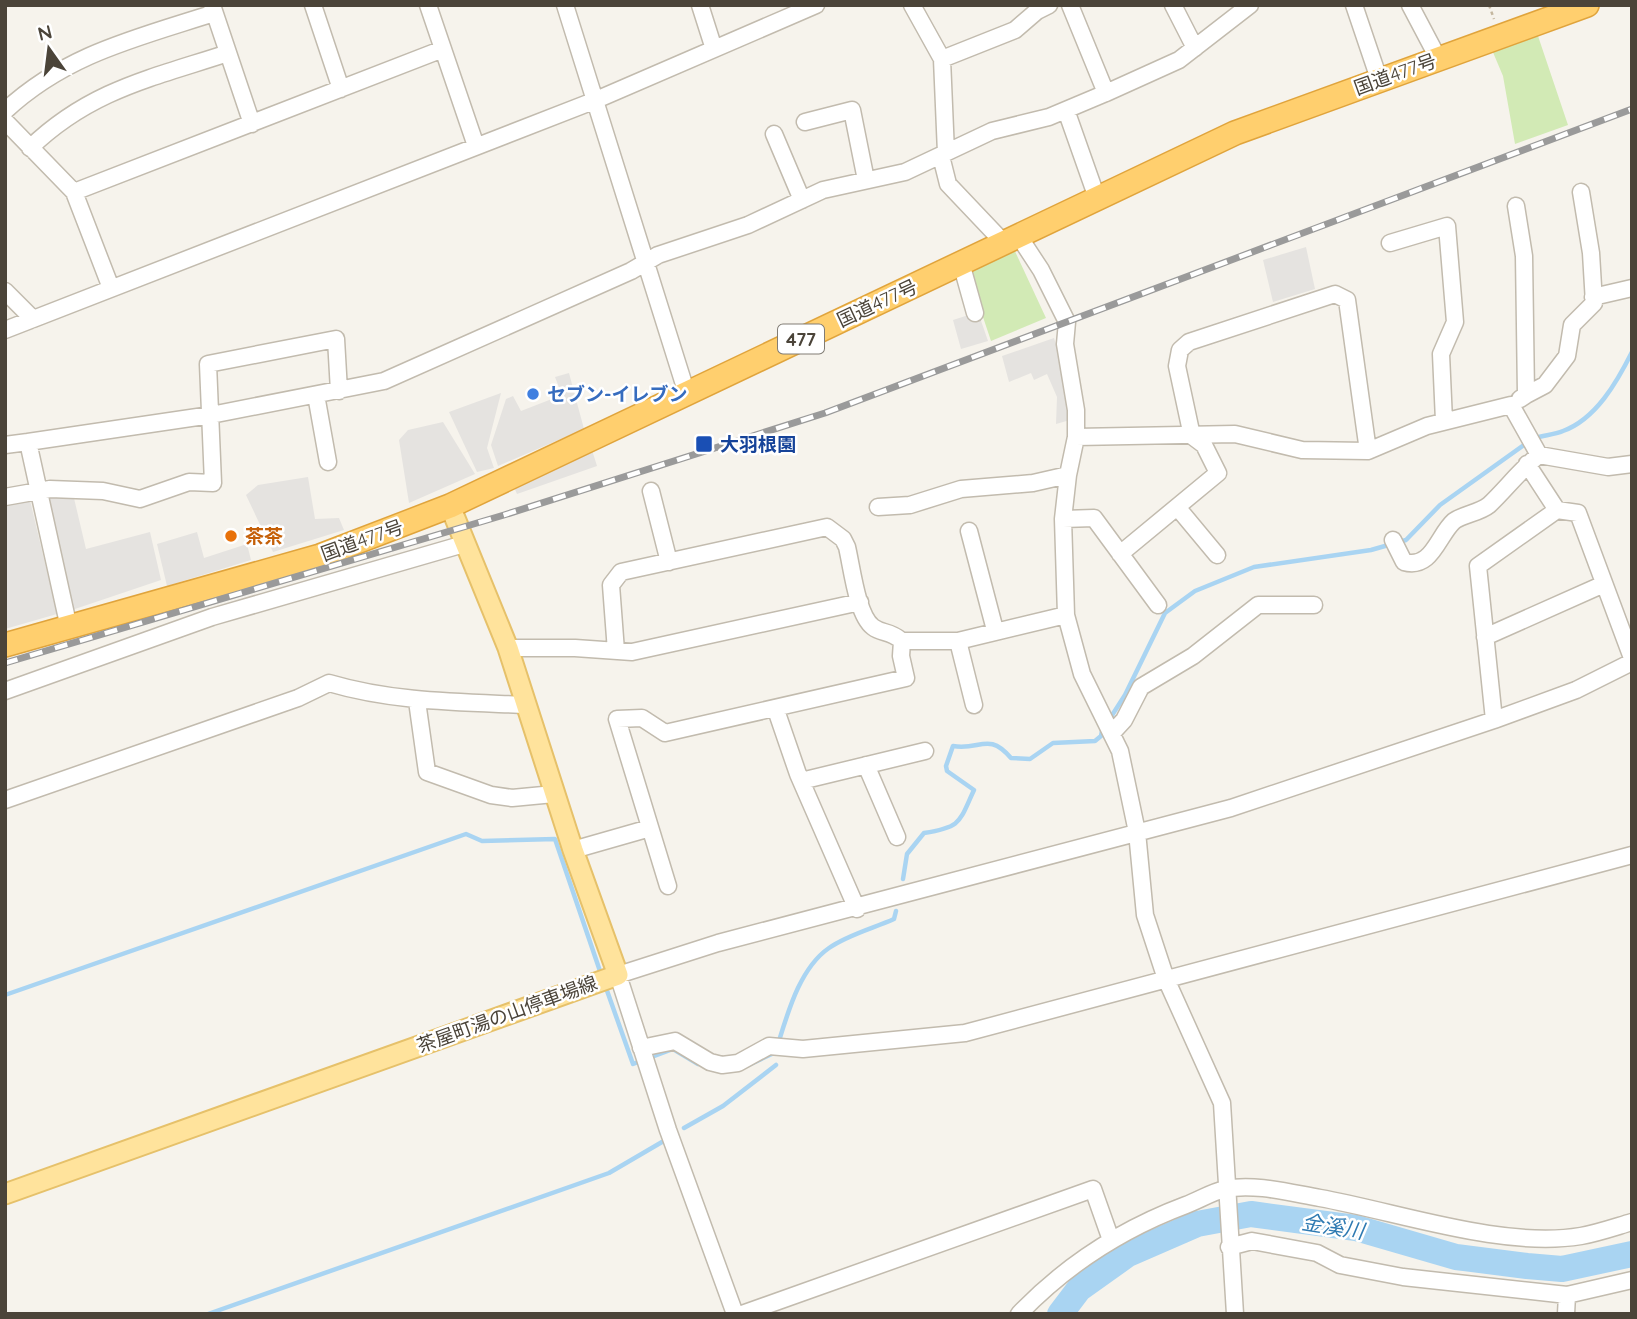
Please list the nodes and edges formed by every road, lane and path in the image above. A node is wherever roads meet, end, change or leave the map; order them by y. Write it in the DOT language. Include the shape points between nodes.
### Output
graph roads {
  1 [pos="313,5"];
  2 [pos="428,5"];
  3 [pos="565,5"];
  4 [pos="700,5"];
  5 [pos="816,5"];
  6 [pos="912,5"];
  7 [pos="1049,5"];
  8 [pos="1070,5"];
  9 [pos="1173,5"];
  10 [pos="1224,5"];
  11 [pos="1250,5"];
  12 [pos="1354,5"];
  13 [pos="1410,5"];
  14 [pos="1587,5"];
  15 [pos="213,9"];
  16 [pos="1233,21"];
  17 [pos="1195,48"];
  18 [pos="443,49"];
  19 [pos="714,49"];
  20 [pos="229,53"];
  21 [pos="1438,58"];
  22 [pos="942,60"];
  23 [pos="1378,79"];
  24 [pos="341,89"];
  25 [pos="1106,93"];
  26 [pos="596,100"];
  27 [pos="1066,110"];
  28 [pos="5,111"];
  29 [pos="5,121"];
  30 [pos="805,122"];
  31 [pos="252,124"];
  32 [pos="774,134"];
  33 [pos="475,146"];
  34 [pos="30,148"];
  35 [pos="943,155"];
  36 [pos="866,180"];
  37 [pos="74,192"];
  38 [pos="1581,192"];
  39 [pos="1097,198"];
  40 [pos="802,200"];
  41 [pos="1516,206"];
  42 [pos="1011,239"];
  43 [pos="1390,243"];
  44 [pos="644,263"];
  45 [pos="961,263"];
  46 [pos="111,288"];
  47 [pos="1632,288"];
  48 [pos="5,290"];
  49 [pos="1593,297"];
  50 [pos="975,313"];
  51 [pos="33,319"];
  52 [pos="5,330"];
  53 [pos="338,391"];
  54 [pos="687,394"];
  55 [pos="1526,394"];
  56 [pos="316,395"];
  57 [pos="1511,405"];
  58 [pos="211,415"];
  59 [pos="1444,421"];
  60 [pos="1192,436"];
  61 [pos="1076,438"];
  62 [pos="28,442"];
  63 [pos="5,445"];
  64 [pos="1367,451"];
  65 [pos="1534,456"];
  66 [pos="328,462"];
  67 [pos="1632,464"];
  68 [pos="1068,475"];
  69 [pos="37,490"];
  70 [pos="651,491"];
  71 [pos="5,496"];
  72 [pos="450,506"];
  73 [pos="1177,507"];
  74 [pos="878,508"];
  75 [pos="1557,510"];
  76 [pos="1063,519"];
  77 [pos="969,531"];
  78 [pos="464,544"];
  79 [pos="1395,546"];
  80 [pos="1120,554"];
  81 [pos="1217,555"];
  82 [pos="668,562"];
  83 [pos="1604,584"];
  84 [pos="860,602"];
  85 [pos="1157,605"];
  86 [pos="1314,605"];
  87 [pos="1066,615"];
  88 [pos="69,628"];
  89 [pos="995,630"];
  90 [pos="1485,636"];
  91 [pos="902,641"];
  92 [pos="958,641"];
  93 [pos="5,645"];
  94 [pos="508,648"];
  95 [pos="616,651"];
  96 [pos="1632,660"];
  97 [pos="5,691"];
  98 [pos="417,701"];
  99 [pos="526,705"];
  100 [pos="974,705"];
  101 [pos="776,710"];
  102 [pos="1494,720"];
  103 [pos="1111,731"];
  104 [pos="925,751"];
  105 [pos="866,765"];
  106 [pos="801,781"];
  107 [pos="554,794"];
  108 [pos="5,800"];
  109 [pos="650,828"];
  110 [pos="1137,832"];
  111 [pos="897,837"];
  112 [pos="573,850"];
  113 [pos="1632,855"];
  114 [pos="668,886"];
  115 [pos="858,909"];
  116 [pos="615,975"];
  117 [pos="1166,979"];
  118 [pos="641,1049"];
  119 [pos="5,1194"];
  120 [pos="1226,1195"];
  121 [pos="1632,1222"];
  122 [pos="1111,1240"];
  123 [pos="1229,1244"];
  124 [pos="1632,1280"];
  125 [pos="1567,1295"];
  126 [pos="735,1314"];
  127 [pos="742,1314"];
  128 [pos="1019,1314"];
  129 [pos="1235,1314"];
  130 [pos="1566,1314"];
  1 -- 24 [label="street"];
  2 -- 18 [label="street"];
  3 -- 26 [label="street"];
  4 -- 19 [label="street"];
  5 -- 19 [label="street"];
  6 -- 22 [label="street"];
  7 -- 22 [label="street" via="1015,30"];
  8 -- 25 [label="street"];
  9 -- 17 [label="street"];
  10 -- 16 [label="street"];
  11 -- 16 [label="street"];
  12 -- 23 [label="street"];
  13 -- 21 [label="street"];
  14 -- 21 [label="highway, 国道477号 / 477"];
  15 -- 20 [label="street"];
  15 -- 28 [label="street" via="69,63"];
  16 -- 17 [label="street"];
  17 -- 25 [label="street" via="1169,66"];
  18 -- 24 [label="street"];
  18 -- 33 [label="street"];
  19 -- 26 [label="street"];
  20 -- 31 [label="street"];
  20 -- 34 [label="street" via="98,97 65,117"];
  21 -- 23 [label="highway, 国道477号 / 477"];
  22 -- 35 [label="street"];
  23 -- 39 [label="highway, 国道477号 / 477" via="1235,132"];
  24 -- 31 [label="street"];
  25 -- 27 [label="street"];
  26 -- 33 [label="street"];
  26 -- 44 [label="street"];
  27 -- 35 [label="street" via="992,131"];
  27 -- 39 [label="street"];
  29 -- 34 [label="street"];
  30 -- 36 [label="street" via="852,110"];
  31 -- 37 [label="street"];
  32 -- 40 [label="street"];
  33 -- 46 [label="street"];
  34 -- 37 [label="street"];
  35 -- 36 [label="street" via="905,172"];
  35 -- 42 [label="street" via="948,184"];
  36 -- 40 [label="street"];
  37 -- 46 [label="street"];
  38 -- 49 [label="street"];
  39 -- 42 [label="highway, 国道477号 / 477"];
  40 -- 44 [label="street"];
  41 -- 55 [label="street" via="1524,256"];
  42 -- 45 [label="highway, 国道477号 / 477"];
  42 -- 61 [label="street" via="1041,270 1067,322 1065,344"];
  43 -- 59 [label="street" via="1447,226 1455,322 1441,354"];
  44 -- 53 [label="street" via="399,376"];
  44 -- 54 [label="street"];
  45 -- 50 [label="street"];
  45 -- 54 [label="highway, 国道477号 / 477"];
  46 -- 51 [label="street"];
  47 -- 49 [label="street"];
  48 -- 51 [label="street"];
  49 -- 55 [label="street" via="1594,303 1572,325 1567,356 1545,385"];
  51 -- 52 [label="street"];
  53 -- 56 [label="street"];
  53 -- 58 [label="street" via="336,339 208,364"];
  54 -- 72 [label="highway, 国道477号 / 477"];
  55 -- 57 [label="street"];
  56 -- 58 [label="street"];
  56 -- 66 [label="street"];
  57 -- 59 [label="street"];
  57 -- 65 [label="street"];
  58 -- 62 [label="street"];
  58 -- 69 [label="street" via="213,483 189,482 140,499 103,491"];
  59 -- 64 [label="street"];
  60 -- 61 [label="street"];
  60 -- 64 [label="street" via="1235,434 1318,452"];
  60 -- 64 [label="street" via="1177,366 1180,350 1206,335 1335,294 1347,300"];
  60 -- 73 [label="street" via="1204,445 1218,473"];
  61 -- 68 [label="street"];
  62 -- 63 [label="street"];
  62 -- 69 [label="street"];
  65 -- 67 [label="street" via="1608,467"];
  65 -- 75 [label="street"];
  65 -- 79 [label="street" via="1487,506 1453,522 1437,548 1420,562 1404,562"];
  68 -- 74 [label="street" via="961,489 910,505"];
  68 -- 76 [label="street"];
  69 -- 71 [label="street"];
  69 -- 88 [label="street"];
  70 -- 82 [label="street"];
  72 -- 78 [label="main road, 茶屋町湯の山停車場線"];
  72 -- 88 [label="highway, 国道477号 / 477" via="320,556"];
  73 -- 80 [label="street"];
  73 -- 81 [label="street"];
  75 -- 83 [label="street" via="1578,513"];
  75 -- 90 [label="street" via="1478,566"];
  76 -- 80 [label="street" via="1094,518"];
  76 -- 87 [label="street"];
  77 -- 89 [label="street"];
  78 -- 94 [label="main road, 茶屋町湯の山停車場線"];
  78 -- 97 [label="street" via="212,617"];
  80 -- 85 [label="street"];
  82 -- 84 [label="street" via="827,527 847,547"];
  82 -- 95 [label="street" via="621,572 611,585"];
  83 -- 90 [label="street"];
  83 -- 96 [label="street"];
  84 -- 91 [label="street" via="864,620"];
  84 -- 95 [label="street" via="632,653"];
  86 -- 103 [label="street" via="1258,605 1193,656 1140,687 1124,720"];
  87 -- 89 [label="street"];
  87 -- 103 [label="street" via="1082,674"];
  88 -- 93 [label="highway, 国道477号 / 477"];
  89 -- 92 [label="street"];
  90 -- 102 [label="street"];
  91 -- 92 [label="street"];
  91 -- 101 [label="street" via="906,678"];
  92 -- 100 [label="street"];
  94 -- 95 [label="street"];
  94 -- 99 [label="main road, 茶屋町湯の山停車場線"];
  96 -- 102 [label="street" via="1576,690"];
  98 -- 99 [label="street"];
  98 -- 107 [label="street" via="427,772 491,795"];
  98 -- 108 [label="street" via="329,683 298,698"];
  99 -- 107 [label="main road, 茶屋町湯の山停車場線"];
  101 -- 106 [label="street"];
  101 -- 109 [label="street" via="665,733 642,718 617,719"];
  102 -- 110 [label="street" via="1231,808"];
  103 -- 110 [label="street" via="1120,751"];
  104 -- 105 [label="street"];
  105 -- 106 [label="street"];
  105 -- 111 [label="street"];
  106 -- 115 [label="street"];
  107 -- 112 [label="main road, 茶屋町湯の山停車場線"];
  109 -- 112 [label="street"];
  109 -- 114 [label="street"];
  110 -- 115 [label="street"];
  110 -- 117 [label="street" via="1145,915"];
  112 -- 116 [label="main road, 茶屋町湯の山停車場線"];
  113 -- 117 [label="street"];
  115 -- 116 [label="street" via="718,943"];
  116 -- 118 [label="street"];
  116 -- 119 [label="main road, 茶屋町湯の山停車場線"];
  117 -- 118 [label="street" via="965,1033 769,1046 738,1063 722,1065 675,1041"];
  117 -- 120 [label="street" via="1222,1102"];
  118 -- 126 [label="street"];
  120 -- 121 [label="street" via="1275,1190 1450,1226 1552,1239"];
  120 -- 122 [label="street" via="1149,1219"];
  120 -- 123 [label="street"];
  122 -- 127 [label="street" via="1093,1189"];
  122 -- 128 [label="street" via="1069,1266"];
  123 -- 125 [label="street" via="1252,1241 1317,1253 1340,1265 1403,1277"];
  123 -- 129 [label="street"];
  124 -- 125 [label="street"];
  125 -- 130 [label="street"];
}
